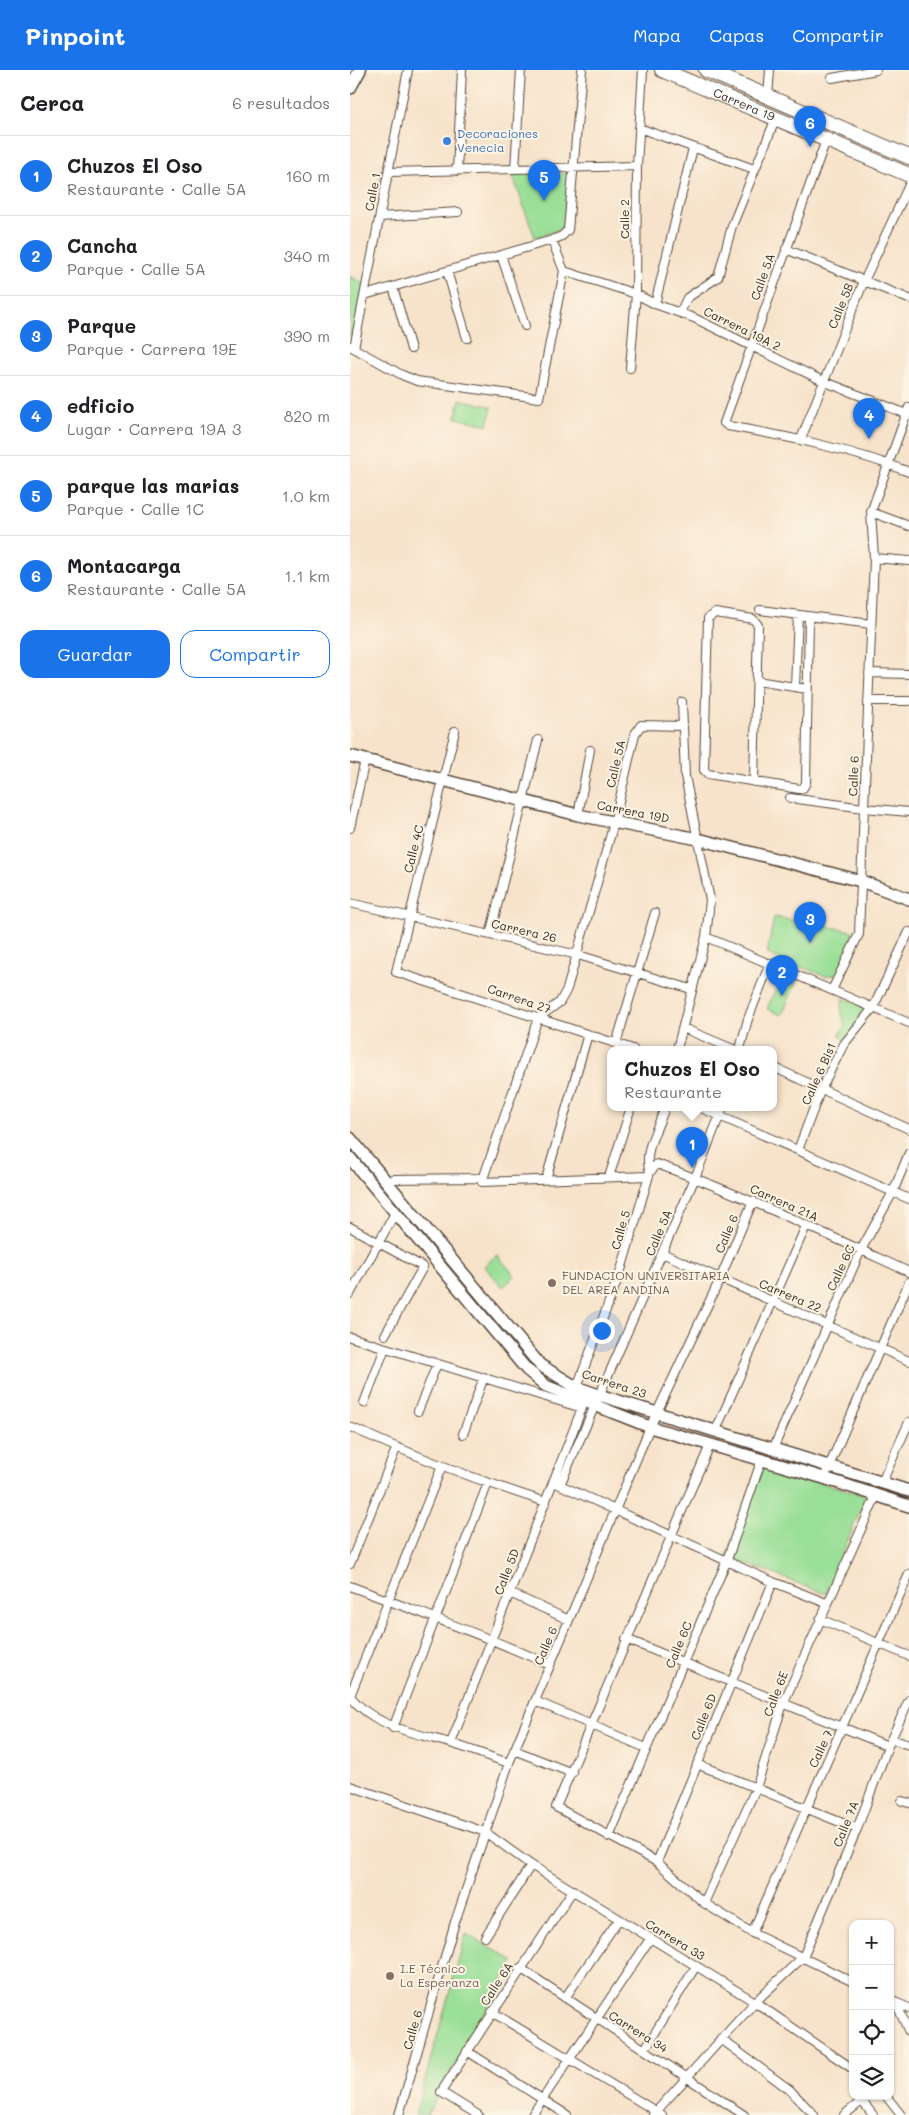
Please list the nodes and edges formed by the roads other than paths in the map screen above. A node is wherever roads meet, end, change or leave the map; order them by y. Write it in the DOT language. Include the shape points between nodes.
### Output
graph roads {
  1 [pos="360,70"];
  2 [pos="408,70"];
  3 [pos="462,70"];
  4 [pos="521,70"];
  5 [pos="582,70"];
  6 [pos="643,70"];
  7 [pos="662,70"];
  8 [pos="706,70"];
  9 [pos="770,70"];
  10 [pos="876,70"];
  11 [pos="832,78"];
  12 [pos="350,88"];
  13 [pos="768,96"];
  14 [pos="776,118"];
  15 [pos="639,128"];
  16 [pos="826,140"];
  17 [pos="693,148"];
  18 [pos="909,157"];
  19 [pos="574,166"];
  20 [pos="637,166"];
  21 [pos="515,169"];
  22 [pos="754,169"];
  23 [pos="456,171"];
  24 [pos="389,172"];
  25 [pos="909,175"];
  26 [pos="909,185"];
  27 [pos="458,212"];
  28 [pos="380,217"];
  29 [pos="552,240"];
  30 [pos="786,249"];
  31 [pos="501,255"];
  32 [pos="447,271"];
  33 [pos="564,271"];
  34 [pos="864,281"];
  35 [pos="393,287"];
  36 [pos="636,294"];
  37 [pos="365,295"];
  38 [pos="909,300"];
  39 [pos="655,304"];
  40 [pos="680,313"];
  41 [pos="525,326"];
  42 [pos="467,338"];
  43 [pos="750,345"];
  44 [pos="352,347"];
  45 [pos="411,349"];
  46 [pos="630,368"];
  47 [pos="823,382"];
  48 [pos="908,412"];
  49 [pos="801,439"];
  50 [pos="889,464"];
  51 [pos="909,472"];
  52 [pos="870,512"];
  53 [pos="909,526"];
  54 [pos="874,558"];
  55 [pos="909,560"];
  56 [pos="760,610"];
  57 [pos="798,615"];
  58 [pos="809,617"];
  59 [pos="871,624"];
  60 [pos="869,673"];
  61 [pos="909,674"];
  62 [pos="757,681"];
  63 [pos="795,687"];
  64 [pos="807,689"];
  65 [pos="868,701"];
  66 [pos="909,701"];
  67 [pos="682,702"];
  68 [pos="683,726"];
  69 [pos="455,731"];
  70 [pos="538,740"];
  71 [pos="590,750"];
  72 [pos="350,756"];
  73 [pos="365,760"];
  74 [pos="443,780"];
  75 [pos="754,782"];
  76 [pos="790,798"];
  77 [pos="524,800"];
  78 [pos="864,808"];
  79 [pos="909,812"];
  80 [pos="578,815"];
  81 [pos="614,823"];
  82 [pos="350,828"];
  83 [pos="698,839"];
  84 [pos="861,881"];
  85 [pos="909,900"];
  86 [pos="350,903"];
  87 [pos="656,913"];
  88 [pos="408,918"];
  89 [pos="909,932"];
  90 [pos="490,935"];
  91 [pos="706,937"];
  92 [pos="578,956"];
  93 [pos="770,963"];
  94 [pos="397,973"];
  95 [pos="637,974"];
  96 [pos="691,989"];
  97 [pos="832,990"];
  98 [pos="873,1008"];
  99 [pos="538,1018"];
  100 [pos="909,1023"];
  101 [pos="683,1028"];
  102 [pos="588,1034"];
  103 [pos="616,1044"];
  104 [pos="623,1046"];
  105 [pos="678,1046"];
  106 [pos="726,1046"];
  107 [pos="741,1046"];
  108 [pos="777,1069"];
  109 [pos="822,1089"];
  110 [pos="630,1111"];
  111 [pos="664,1111"];
  112 [pos="708,1111"];
  113 [pos="721,1111"];
  114 [pos="720,1116"];
  115 [pos="909,1129"];
  116 [pos="350,1138"];
  117 [pos="798,1150"];
  118 [pos="909,1153"];
  119 [pos="350,1158"];
  120 [pos="649,1174"];
  121 [pos="609,1177"];
  122 [pos="695,1178"];
  123 [pos="546,1179"];
  124 [pos="482,1182"];
  125 [pos="388,1183"];
  126 [pos="893,1192"];
  127 [pos="909,1199"];
  128 [pos="753,1201"];
  129 [pos="395,1213"];
  130 [pos="806,1226"];
  131 [pos="350,1227"];
  132 [pos="428,1232"];
  133 [pos="418,1240"];
  134 [pos="378,1243"];
  135 [pos="862,1250"];
  136 [pos="662,1253"];
  137 [pos="909,1272"];
  138 [pos="720,1279"];
  139 [pos="909,1282"];
  140 [pos="350,1294"];
  141 [pos="773,1302"];
  142 [pos="828,1324"];
  143 [pos="385,1335"];
  144 [pos="350,1337"];
  145 [pos="880,1347"];
  146 [pos="385,1348"];
  147 [pos="909,1361"];
  148 [pos="437,1364"];
  149 [pos="484,1378"];
  150 [pos="536,1378"];
  151 [pos="577,1387"];
  152 [pos="528,1391"];
  153 [pos="596,1400"];
  154 [pos="364,1403"];
  155 [pos="418,1411"];
  156 [pos="657,1412"];
  157 [pos="909,1422"];
  158 [pos="650,1427"];
  159 [pos="350,1428"];
  160 [pos="716,1430"];
  161 [pos="463,1434"];
  162 [pos="710,1445"];
  163 [pos="396,1449"];
  164 [pos="773,1449"];
  165 [pos="762,1459"];
  166 [pos="442,1466"];
  167 [pos="829,1466"];
  168 [pos="824,1478"];
  169 [pos="882,1482"];
  170 [pos="488,1483"];
  171 [pos="557,1483"];
  172 [pos="909,1491"];
  173 [pos="876,1496"];
  174 [pos="546,1502"];
  175 [pos="909,1506"];
  176 [pos="615,1510"];
  177 [pos="670,1534"];
  178 [pos="727,1560"];
  179 [pos="350,1564"];
  180 [pos="909,1574"];
  181 [pos="773,1582"];
  182 [pos="350,1586"];
  183 [pos="510,1593"];
  184 [pos="388,1600"];
  185 [pos="826,1604"];
  186 [pos="435,1619"];
  187 [pos="820,1619"];
  188 [pos="569,1620"];
  189 [pos="492,1638"];
  190 [pos="626,1639"];
  191 [pos="880,1643"];
  192 [pos="909,1656"];
  193 [pos="684,1662"];
  194 [pos="550,1665"];
  195 [pos="730,1682"];
  196 [pos="350,1696"];
  197 [pos="535,1700"];
  198 [pos="909,1700"];
  199 [pos="783,1704"];
  200 [pos="590,1724"];
  201 [pos="392,1728"];
  202 [pos="843,1728"];
  203 [pos="890,1742"];
  204 [pos="451,1743"];
  205 [pos="909,1745"];
  206 [pos="646,1748"];
  207 [pos="514,1750"];
  208 [pos="509,1763"];
  209 [pos="697,1764"];
  210 [pos="572,1772"];
  211 [pos="350,1786"];
  212 [pos="756,1788"];
  213 [pos="805,1810"];
  214 [pos="857,1829"];
  215 [pos="485,1832"];
  216 [pos="609,1837"];
  217 [pos="657,1862"];
  218 [pos="531,1865"];
  219 [pos="573,1890"];
  220 [pos="704,1904"];
  221 [pos="619,1919"];
  222 [pos="752,1933"];
  223 [pos="485,1938"];
  224 [pos="650,1939"];
  225 [pos="803,1957"];
  226 [pos="696,1966"];
  227 [pos="520,1968"];
  228 [pos="849,1980"];
  229 [pos="565,1998"];
  230 [pos="755,2002"];
  231 [pos="894,2002"];
  232 [pos="894,2004"];
  233 [pos="909,2008"];
  234 [pos="492,2012"];
  235 [pos="597,2020"];
  236 [pos="909,2032"];
  237 [pos="721,2039"];
  238 [pos="645,2049"];
  239 [pos="467,2051"];
  240 [pos="569,2059"];
  241 [pos="849,2066"];
  242 [pos="687,2076"];
  243 [pos="542,2100"];
  244 [pos="864,2100"];
  245 [pos="866,2100"];
  246 [pos="889,2100"];
  247 [pos="657,2114"];
  248 [pos="400,2115"];
  249 [pos="477,2115"];
  250 [pos="532,2115"];
  251 [pos="567,2115"];
  252 [pos="744,2115"];
  253 [pos="814,2115"];
  254 [pos="844,2115"];
  255 [pos="873,2115"];
  256 [pos="901,2115"];
  1 -- 12 [label="main road"];
  2 -- 24 [label="street, Calle 1"];
  3 -- 23 [label="street"];
  4 -- 21 [label="street"];
  5 -- 19 [label="street"];
  6 -- 15 [label="street, Calle 2"];
  7 -- 14 [label="highway, Carrera 19"];
  8 -- 13 [label="highway, Carrera 19"];
  9 -- 13 [label="street"];
  10 -- 11 [label="street"];
  13 -- 18 [label="highway, Carrera 19"];
  14 -- 16 [label="highway, Carrera 19"];
  14 -- 22 [label="street"];
  15 -- 17 [label="street"];
  15 -- 20 [label="street, Calle 2"];
  16 -- 25 [label="highway, Carrera 19"];
  16 -- 30 [label="street, Calle 5A"];
  17 -- 22 [label="street"];
  17 -- 39 [label="street"];
  19 -- 20 [label="street"];
  19 -- 21 [label="street"];
  19 -- 29 [label="street" via="568,230"];
  20 -- 36 [label="street, Calle 2"];
  21 -- 23 [label="street"];
  22 -- 40 [label="street" via="732,226 718,277 687,298"];
  23 -- 24 [label="street"];
  24 -- 28 [label="street, Calle 1"];
  26 -- 34 [label="street, Calle 5B"];
  27 -- 28 [label="street"];
  28 -- 37 [label="street, Calle 1"];
  29 -- 31 [label="street"];
  29 -- 33 [label="street"];
  30 -- 34 [label="street"];
  30 -- 43 [label="street, Calle 5A"];
  31 -- 32 [label="street"];
  31 -- 41 [label="street"];
  32 -- 35 [label="street"];
  32 -- 42 [label="street"];
  33 -- 36 [label="street, Carrera 19A 2"];
  33 -- 44 [label="street" via="539,398 417,381"];
  34 -- 38 [label="street"];
  34 -- 47 [label="street, Calle 5B"];
  35 -- 37 [label="street"];
  35 -- 45 [label="street"];
  36 -- 39 [label="street, Carrera 19A 2"];
  36 -- 46 [label="street, Calle 2"];
  37 -- 44 [label="street, Calle 1"];
  39 -- 40 [label="street, Carrera 19A 2"];
  40 -- 43 [label="street, Carrera 19A 2"];
  43 -- 47 [label="street, Carrera 19A 2"];
  43 -- 49 [label="street, Calle 5A" via="724,422 728,426"];
  47 -- 48 [label="street, Carrera 19A 2"];
  47 -- 49 [label="street, Calle 5B"];
  48 -- 50 [label="street"];
  49 -- 50 [label="street"];
  50 -- 51 [label="street"];
  50 -- 52 [label="street"];
  52 -- 53 [label="street"];
  52 -- 54 [label="street, Calle 6"];
  54 -- 55 [label="street"];
  54 -- 59 [label="street, Calle 6"];
  56 -- 57 [label="street"];
  57 -- 58 [label="street"];
  57 -- 63 [label="street"];
  58 -- 59 [label="street"];
  58 -- 64 [label="street"];
  59 -- 60 [label="street, Calle 6"];
  60 -- 61 [label="street"];
  60 -- 65 [label="street, Calle 6"];
  62 -- 63 [label="street"];
  62 -- 75 [label="street"];
  62 -- 75 [label="street" via="756,623 752,619 710,615 707,620 703,768 708,774"];
  63 -- 64 [label="street"];
  64 -- 75 [label="street" via="805,785 798,789"];
  65 -- 66 [label="street"];
  65 -- 78 [label="street, Calle 6"];
  67 -- 68 [label="street"];
  68 -- 81 [label="street, Calle 5A" via="641,725 635,734"];
  68 -- 83 [label="street" via="685,776"];
  69 -- 74 [label="street, Calle 4C"];
  70 -- 77 [label="street"];
  71 -- 80 [label="street"];
  72 -- 73 [label="main road, Carrera 19D"];
  73 -- 74 [label="main road, Carrera 19D"];
  73 -- 82 [label="street"];
  74 -- 77 [label="main road, Carrera 19D"];
  74 -- 88 [label="street, Calle 4C"];
  76 -- 78 [label="street"];
  77 -- 80 [label="main road, Carrera 19D"];
  77 -- 90 [label="street"];
  78 -- 79 [label="street"];
  78 -- 84 [label="street, Calle 6"];
  80 -- 81 [label="main road, Carrera 19D"];
  81 -- 83 [label="main road, Carrera 19D"];
  81 -- 92 [label="street, Calle 5A"];
  83 -- 84 [label="main road, Carrera 19D"];
  83 -- 91 [label="street" via="710,900"];
  84 -- 85 [label="main road, Carrera 19D"];
  84 -- 97 [label="street, Calle 6" via="858,934"];
  86 -- 88 [label="street, Carrera 26"];
  87 -- 95 [label="street"];
  88 -- 90 [label="street, Carrera 26"];
  88 -- 94 [label="street, Calle 4C"];
  89 -- 98 [label="street, Calle 6 Bis1"];
  90 -- 92 [label="street, Carrera 26"];
  91 -- 93 [label="street"];
  91 -- 96 [label="street"];
  92 -- 95 [label="street, Carrera 26"];
  92 -- 99 [label="street, Calle 5A" via="568,989 560,1002"];
  93 -- 97 [label="street"];
  93 -- 107 [label="street"];
  94 -- 99 [label="street, Carrera 27"];
  95 -- 96 [label="street, Carrera 26"];
  95 -- 103 [label="street"];
  96 -- 101 [label="street"];
  97 -- 98 [label="street"];
  98 -- 100 [label="street"];
  98 -- 109 [label="street, Calle 6 Bis1" via="844,1044"];
  99 -- 102 [label="street, Carrera 27"];
  99 -- 124 [label="street"];
  101 -- 105 [label="street"];
  101 -- 106 [label="street"];
  102 -- 103 [label="street, Carrera 27"];
  102 -- 123 [label="street"];
  103 -- 104 [label="street, Carrera 27"];
  108 -- 109 [label="street"];
  109 -- 115 [label="street"];
  109 -- 117 [label="street, Calle 6 Bis1"];
  110 -- 121 [label="street"];
  111 -- 120 [label="street, Calle 5" via="649,1150"];
  112 -- 114 [label="street"];
  113 -- 114 [label="street, Calle 5A"];
  114 -- 117 [label="street"];
  114 -- 122 [label="street, Calle 5A"];
  116 -- 125 [label="main road, Carrera 23"];
  117 -- 126 [label="street"];
  118 -- 126 [label="street, Calle 6C"];
  119 -- 129 [label="main road, Carrera 23"];
  120 -- 121 [label="street, Carrera 21A"];
  120 -- 122 [label="street, Carrera 21A" via="657,1164"];
  120 -- 151 [label="street, Calle 5" via="621,1270"];
  121 -- 123 [label="street, Carrera 21A"];
  122 -- 128 [label="street, Carrera 21A"];
  122 -- 136 [label="street, Calle 5A"];
  123 -- 124 [label="street, Carrera 21A"];
  124 -- 125 [label="street, Carrera 21A" via="480,1178 393,1179"];
  125 -- 132 [label="main road, Carrera 23"];
  126 -- 127 [label="street"];
  126 -- 135 [label="street, Calle 6C"];
  128 -- 130 [label="street, Carrera 21A"];
  128 -- 138 [label="street, Calle 6"];
  129 -- 133 [label="main road, Carrera 23"];
  129 -- 134 [label="street"];
  130 -- 135 [label="street, Carrera 21A"];
  130 -- 141 [label="street"];
  131 -- 134 [label="street"];
  132 -- 133 [label="main road"];
  132 -- 151 [label="main road, Carrera 23" via="540,1365"];
  133 -- 150 [label="main road, Carrera 23"];
  134 -- 140 [label="street"];
  134 -- 143 [label="street" via="423,1267"];
  135 -- 137 [label="street, Carrera 21A"];
  135 -- 142 [label="street, Calle 6C"];
  136 -- 138 [label="street, Carrera 22"];
  136 -- 153 [label="street, Calle 5A"];
  138 -- 141 [label="street, Carrera 22"];
  138 -- 156 [label="street, Calle 6"];
  139 -- 145 [label="street"];
  141 -- 142 [label="street, Carrera 22"];
  141 -- 160 [label="street"];
  142 -- 145 [label="street, Carrera 22"];
  142 -- 164 [label="street, Calle 6C"];
  144 -- 146 [label="street"];
  145 -- 147 [label="street, Carrera 22"];
  145 -- 167 [label="street"];
  146 -- 148 [label="street"];
  146 -- 154 [label="street"];
  148 -- 149 [label="street"];
  148 -- 155 [label="street"];
  149 -- 152 [label="street"];
  149 -- 161 [label="street"];
  150 -- 152 [label="street"];
  150 -- 153 [label="main road, Carrera 23" via="546,1386"];
  151 -- 153 [label="main road, Carrera 23"];
  152 -- 171 [label="street, Calle 5D" via="582,1408"];
  153 -- 156 [label="main road, Carrera 23"];
  153 -- 158 [label="main road, Carrera 23"];
  153 -- 171 [label="street, Calle 5A"];
  156 -- 158 [label="street, Calle 6"];
  156 -- 160 [label="main road, Carrera 23"];
  157 -- 169 [label="street"];
  158 -- 162 [label="main road, Carrera 23"];
  158 -- 176 [label="street, Calle 6"];
  159 -- 163 [label="street"];
  160 -- 164 [label="main road, Carrera 23"];
  162 -- 165 [label="main road, Carrera 23"];
  162 -- 177 [label="street"];
  163 -- 166 [label="street"];
  163 -- 179 [label="street"];
  164 -- 167 [label="main road, Carrera 23"];
  165 -- 168 [label="main road, Carrera 23"];
  165 -- 178 [label="street, Calle 6C"];
  166 -- 170 [label="street"];
  166 -- 184 [label="street"];
  167 -- 168 [label="street"];
  167 -- 169 [label="main road, Carrera 23"];
  168 -- 173 [label="main road, Carrera 23"];
  169 -- 172 [label="main road, Carrera 23"];
  170 -- 174 [label="street"];
  170 -- 186 [label="street"];
  171 -- 174 [label="street, Calle 5D"];
  171 -- 176 [label="street"];
  173 -- 175 [label="main road, Carrera 23"];
  173 -- 185 [label="street, Calle 6E"];
  174 -- 183 [label="street, Calle 5D"];
  176 -- 177 [label="street"];
  176 -- 188 [label="street, Calle 6"];
  177 -- 178 [label="street"];
  177 -- 190 [label="street"];
  178 -- 181 [label="street"];
  178 -- 193 [label="street, Calle 6C"];
  180 -- 191 [label="street, Calle 7"];
  181 -- 185 [label="street"];
  181 -- 195 [label="street, Calle 6D"];
  182 -- 184 [label="street"];
  183 -- 188 [label="street"];
  183 -- 189 [label="street, Calle 5D"];
  184 -- 186 [label="street"];
  184 -- 196 [label="street"];
  185 -- 187 [label="street, Calle 6E"];
  186 -- 189 [label="street"];
  186 -- 201 [label="street"];
  187 -- 191 [label="street"];
  187 -- 199 [label="street, Calle 6E"];
  188 -- 194 [label="street, Calle 6"];
  189 -- 194 [label="street"];
  189 -- 204 [label="street, Calle 5D"];
  190 -- 193 [label="street"];
  190 -- 200 [label="street"];
  191 -- 192 [label="street"];
  191 -- 202 [label="street, Calle 7"];
  193 -- 195 [label="street"];
  193 -- 206 [label="street, Calle 6C"];
  194 -- 197 [label="street, Calle 6"];
  195 -- 199 [label="street"];
  195 -- 209 [label="street, Calle 6D"];
  196 -- 201 [label="street"];
  197 -- 200 [label="street"];
  197 -- 207 [label="street, Calle 6"];
  198 -- 203 [label="street, Calle 7A"];
  199 -- 202 [label="street"];
  199 -- 212 [label="street, Calle 6E"];
  200 -- 206 [label="street"];
  200 -- 210 [label="street"];
  201 -- 204 [label="street"];
  202 -- 203 [label="street"];
  202 -- 213 [label="street, Calle 7"];
  203 -- 205 [label="street"];
  203 -- 214 [label="street, Calle 7A"];
  204 -- 208 [label="street"];
  206 -- 216 [label="street, Calle 6C"];
  207 -- 208 [label="street, Calle 6"];
  207 -- 210 [label="street"];
  208 -- 215 [label="street, Calle 6"];
  209 -- 212 [label="street"];
  209 -- 217 [label="street, Calle 6D"];
  210 -- 216 [label="street" via="556,1808"];
  211 -- 215 [label="street, Carrera 33"];
  212 -- 213 [label="street"];
  212 -- 220 [label="street, Calle 6E"];
  213 -- 214 [label="street"];
  213 -- 222 [label="street, Calle 7"];
  214 -- 225 [label="street, Calle 7A"];
  215 -- 218 [label="street, Carrera 33"];
  215 -- 248 [label="street, Calle 6" via="455,1922"];
  216 -- 217 [label="street"];
  217 -- 220 [label="street"];
  218 -- 219 [label="street, Carrera 33"];
  218 -- 223 [label="street"];
  219 -- 221 [label="street, Carrera 33"];
  219 -- 227 [label="street, Calle 6A"];
  220 -- 222 [label="street"];
  221 -- 224 [label="street, Carrera 33"];
  221 -- 229 [label="street"];
  222 -- 225 [label="street"];
  224 -- 226 [label="street, Carrera 33"];
  224 -- 235 [label="street"];
  225 -- 228 [label="street"];
  225 -- 230 [label="street"];
  226 -- 230 [label="street, Carrera 33"];
  226 -- 238 [label="street"];
  227 -- 229 [label="street, Carrera 34"];
  227 -- 234 [label="street, Calle 6A"];
  229 -- 235 [label="street, Carrera 34"];
  230 -- 237 [label="street"];
  230 -- 241 [label="street, Carrera 33"];
  231 -- 233 [label="street"];
  232 -- 236 [label="street"];
  234 -- 239 [label="street, Calle 6A"];
  234 -- 240 [label="street"];
  235 -- 238 [label="street, Carrera 34"];
  235 -- 240 [label="street"];
  237 -- 242 [label="street"];
  237 -- 253 [label="street" via="790,2090"];
  238 -- 242 [label="street, Carrera 34"];
  239 -- 243 [label="street"];
  239 -- 249 [label="street, Calle 6A" via="441,2092"];
  240 -- 243 [label="street"];
  240 -- 247 [label="street"];
  242 -- 247 [label="street"];
  242 -- 252 [label="street, Carrera 34"];
  243 -- 250 [label="street"];
  243 -- 251 [label="street"];
  244 -- 254 [label="street"];
  245 -- 255 [label="street"];
  246 -- 256 [label="street"];
}
